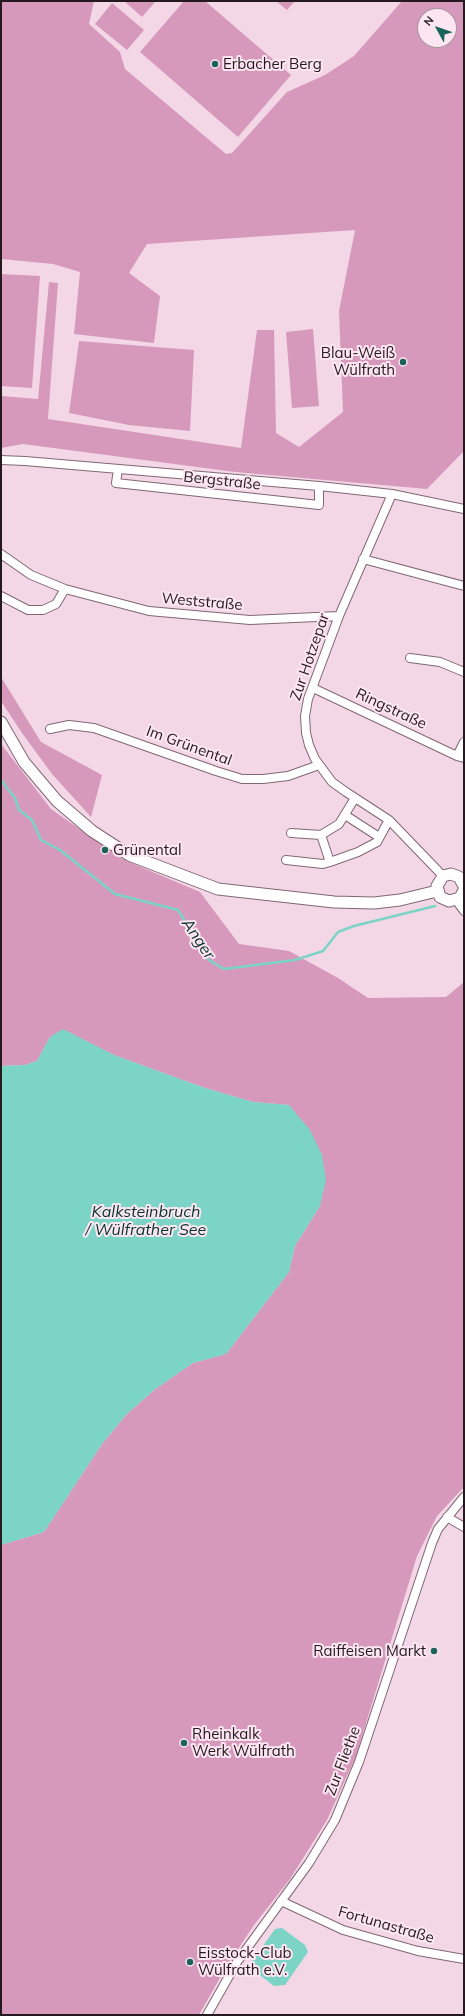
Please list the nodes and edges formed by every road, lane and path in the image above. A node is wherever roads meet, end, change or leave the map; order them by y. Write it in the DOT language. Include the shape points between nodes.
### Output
graph roads {
  1 [pos="1,460"];
  2 [pos="118,470"];
  3 [pos="320,486"];
  4 [pos="392,494"];
  5 [pos="464,509"];
  6 [pos="1,554"];
  7 [pos="363,559"];
  8 [pos="464,586"];
  9 [pos="65,590"];
  10 [pos="1,596"];
  11 [pos="339,616"];
  12 [pos="410,658"];
  13 [pos="464,672"];
  14 [pos="313,688"];
  15 [pos="1,722"];
  16 [pos="50,729"];
  17 [pos="464,742"];
  18 [pos="460,757"];
  19 [pos="319,765"];
  20 [pos="355,798"];
  21 [pos="345,815"];
  22 [pos="389,820"];
  23 [pos="291,833"];
  24 [pos="321,835"];
  25 [pos="379,837"];
  26 [pos="286,860"];
  27 [pos="330,862"];
  28 [pos="443,876"];
  29 [pos="464,885"];
  30 [pos="438,891"];
  31 [pos="456,900"];
  32 [pos="464,911"];
  33 [pos="464,1497"];
  34 [pos="447,1517"];
  35 [pos="464,1528"];
  36 [pos="281,1901"];
  37 [pos="464,1959"];
  38 [pos="207,2015"];
  1 -- 2 [label="street, Bergstraße"];
  2 -- 3 [label="street, Bergstraße"];
  2 -- 3 [label="street, Bergstraße" via="116,483 319,506"];
  3 -- 4 [label="street, Bergstraße"];
  4 -- 5 [label="street, Bergstraße"];
  4 -- 7 [label="street, Zur Hotzepar"];
  6 -- 9 [label="street, Weststraße" via="31,575"];
  7 -- 8 [label="street"];
  7 -- 11 [label="street, Zur Hotzepar"];
  9 -- 10 [label="street" via="56,604 43,610 28,610"];
  9 -- 11 [label="street, Weststraße" via="149,611 250,620"];
  11 -- 14 [label="street, Zur Hotzepar"];
  12 -- 13 [label="street" via="440,662"];
  14 -- 18 [label="street, Ringstraße"];
  14 -- 19 [label="street, Zur Hotzepar" via="308,699 305,724 309,745"];
  15 -- 30 [label="street" via="24,762 57,801 88,828 129,855 218,889 334,902 374,903"];
  16 -- 19 [label="street, Im Grünental" via="69,725 94,728 242,779 288,776"];
  17 -- 18 [label="street, Ringstraße"];
  19 -- 20 [label="street, Zur Hotzepar" via="332,782"];
  20 -- 21 [label="street"];
  20 -- 22 [label="street, Zur Hotzepar"];
  21 -- 24 [label="street" via="339,824"];
  21 -- 25 [label="street"];
  22 -- 25 [label="street"];
  22 -- 28 [label="street, Zur Hotzepar"];
  23 -- 24 [label="street"];
  24 -- 27 [label="street"];
  25 -- 27 [label="street" via="377,842 358,852"];
  26 -- 27 [label="street" via="324,864"];
  28 -- 29 [label="street" via="455,875"];
  28 -- 30 [label="street" via="439,881"];
  29 -- 31 [label="street" via="462,895"];
  30 -- 31 [label="street" via="440,897"];
  31 -- 32 [label="street"];
  33 -- 34 [label="street, Zur Fliethe"];
  34 -- 35 [label="street"];
  34 -- 36 [label="street, Zur Fliethe" via="432,1543 421,1582 348,1792 323,1842"];
  36 -- 37 [label="street, Fortunastraße" via="343,1930 418,1951"];
  36 -- 38 [label="street, Zur Fliethe" via="236,1962"];
}
